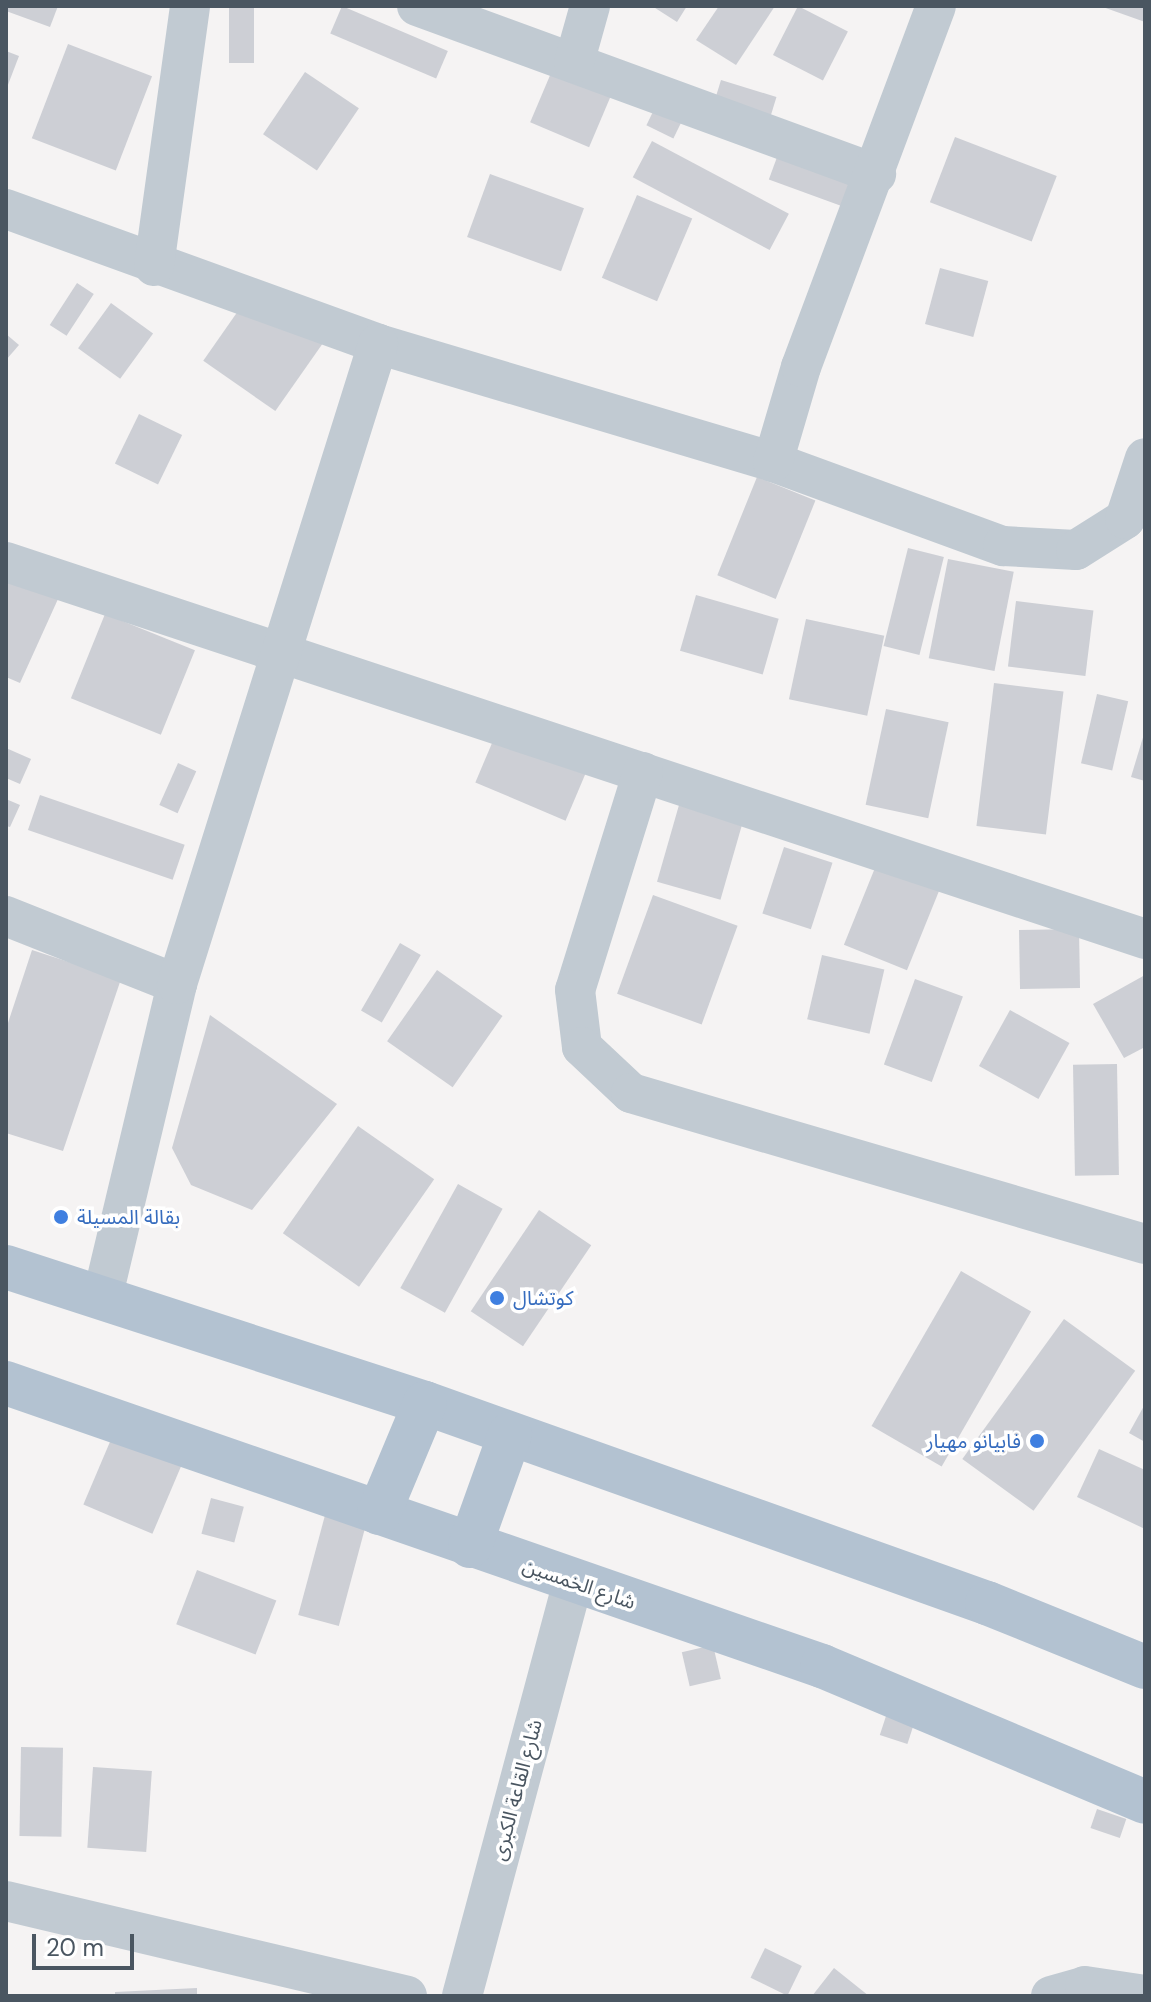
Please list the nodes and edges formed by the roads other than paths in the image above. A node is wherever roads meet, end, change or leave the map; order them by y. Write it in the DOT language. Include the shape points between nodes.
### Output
graph roads {
  1 [pos="190,6"];
  2 [pos="417,6"];
  3 [pos="590,6"];
  4 [pos="936,6"];
  5 [pos="574,63"];
  6 [pos="876,174"];
  7 [pos="6,209"];
  8 [pos="154,266"];
  9 [pos="378,344"];
  10 [pos="1145,458"];
  11 [pos="773,462"];
  12 [pos="6,562"];
  13 [pos="284,652"];
  14 [pos="643,772"];
  15 [pos="6,916"];
  16 [pos="1145,939"];
  17 [pos="177,984"];
  18 [pos="1145,1244"];
  19 [pos="6,1267"];
  20 [pos="102,1299"];
  21 [pos="6,1383"];
  22 [pos="425,1403"];
  23 [pos="510,1434"];
  24 [pos="379,1513"];
  25 [pos="470,1546"];
  26 [pos="573,1583"];
  27 [pos="1145,1667"];
  28 [pos="1145,1802"];
  29 [pos="6,1901"];
  30 [pos="1145,1995"];
  31 [pos="407,1996"];
  32 [pos="462,1996"];
  33 [pos="1051,1996"];
  1 -- 8 [label="street"];
  2 -- 5 [label="street"];
  3 -- 5 [label="street"];
  4 -- 6 [label="street"];
  5 -- 6 [label="street"];
  6 -- 11 [label="street" via="801,367"];
  7 -- 8 [label="street"];
  8 -- 9 [label="street"];
  9 -- 11 [label="street"];
  9 -- 13 [label="street"];
  10 -- 11 [label="street" via="1125,519 1076,550 1003,546"];
  12 -- 13 [label="street"];
  13 -- 14 [label="street"];
  13 -- 17 [label="street"];
  14 -- 16 [label="street"];
  14 -- 18 [label="street" via="575,990 582,1047 631,1093"];
  15 -- 17 [label="street"];
  17 -- 20 [label="street"];
  19 -- 20 [label="main road"];
  20 -- 22 [label="main road"];
  21 -- 24 [label="main road, شارع الخمسين"];
  22 -- 23 [label="main road"];
  22 -- 24 [label="main road"];
  23 -- 25 [label="main road"];
  23 -- 27 [label="main road" via="987,1603"];
  24 -- 25 [label="main road, شارع الخمسين"];
  25 -- 26 [label="main road, شارع الخمسين"];
  26 -- 28 [label="main road, شارع الخمسين" via="822,1666"];
  26 -- 32 [label="street, شارع القاعة الكبرى"];
  29 -- 31 [label="street"];
  30 -- 33 [label="street" via="1085,1986"];
}
